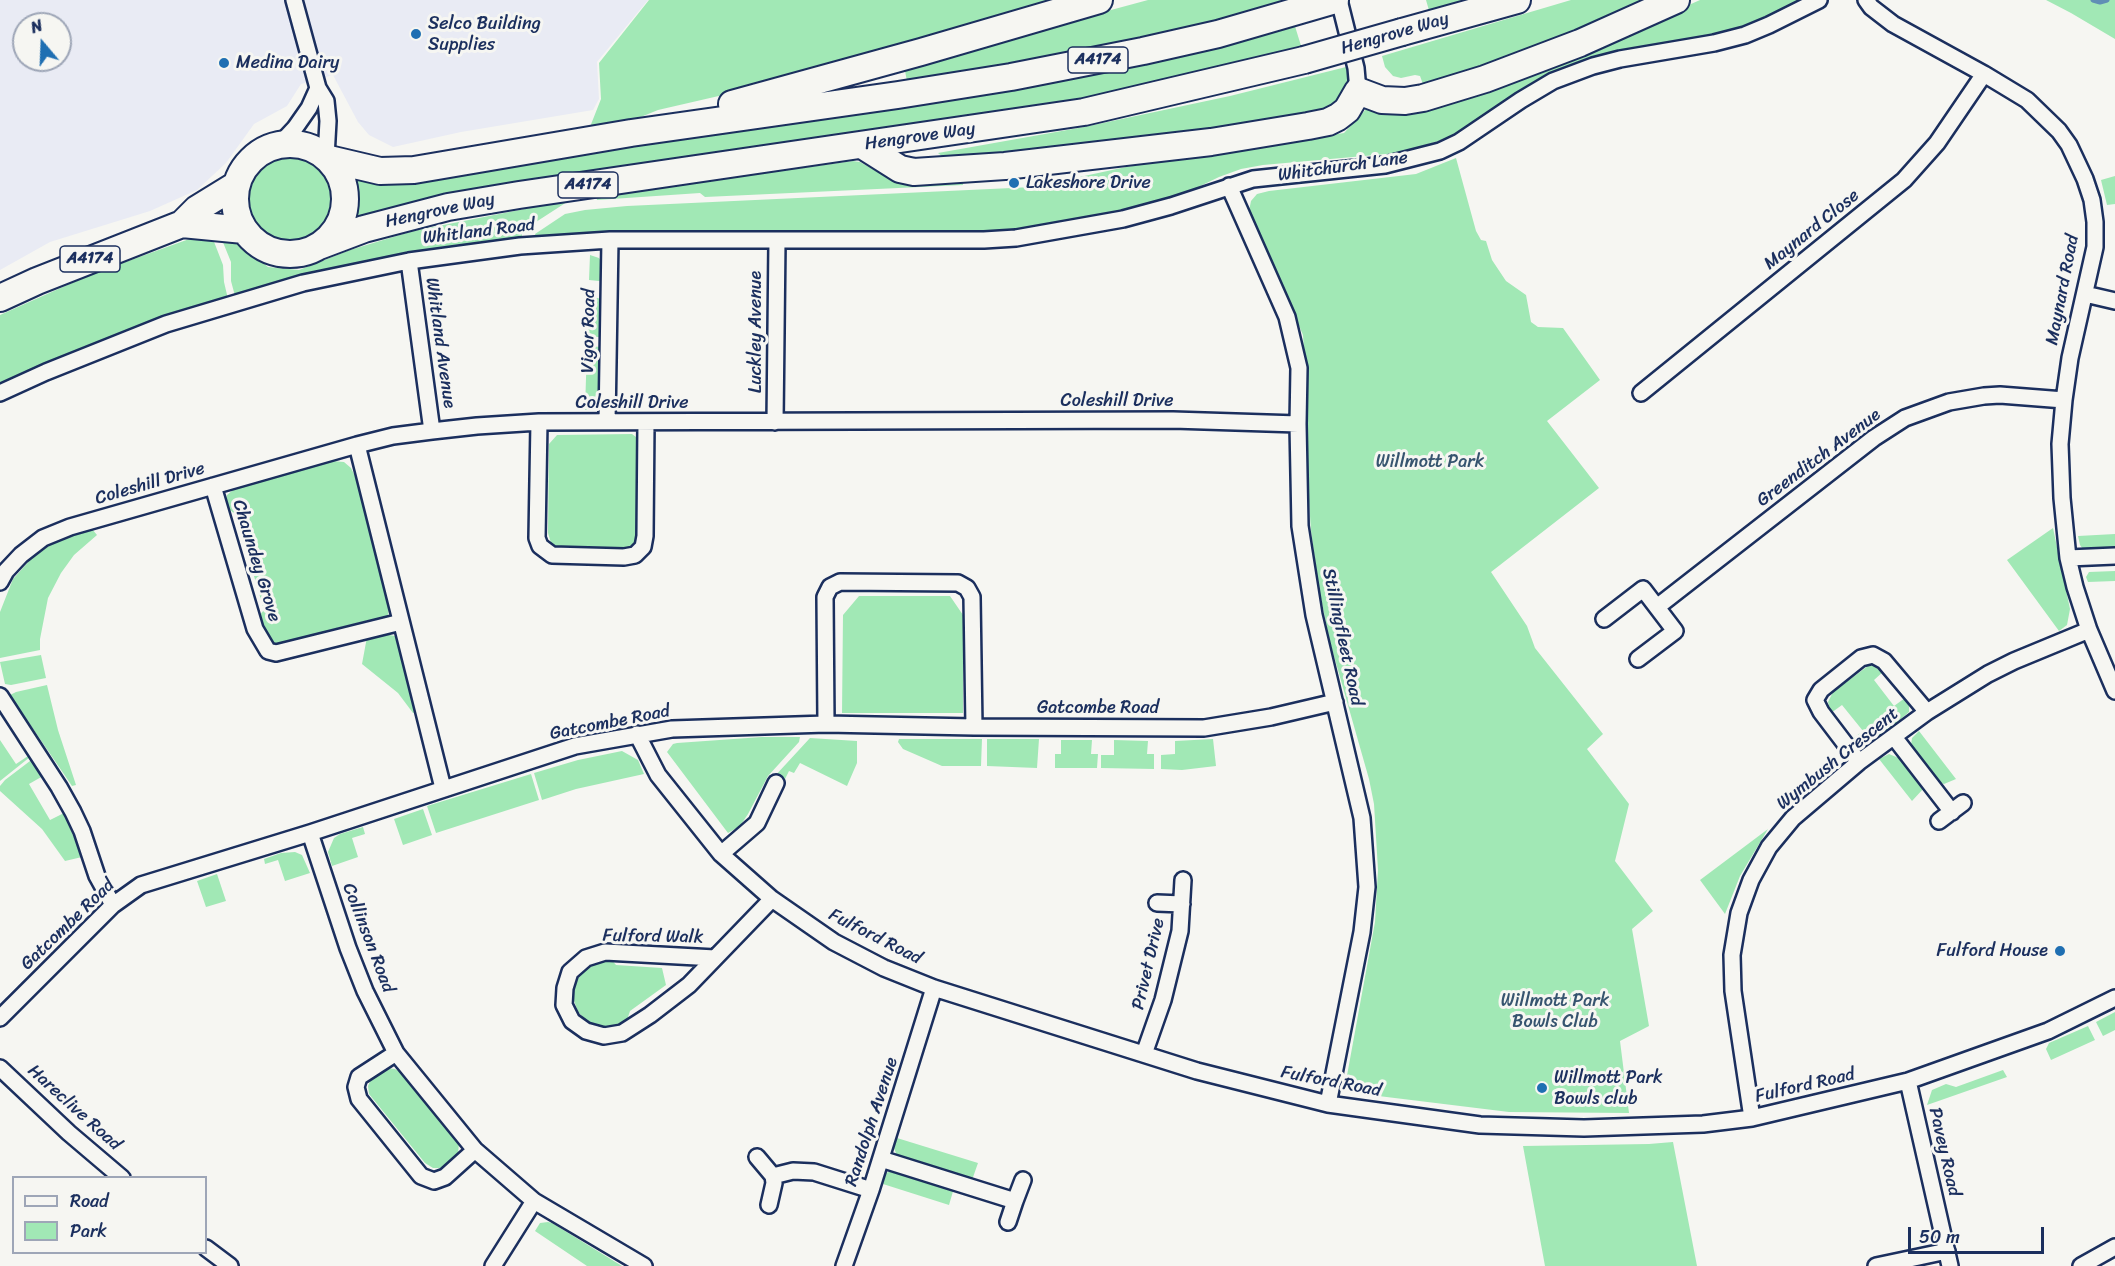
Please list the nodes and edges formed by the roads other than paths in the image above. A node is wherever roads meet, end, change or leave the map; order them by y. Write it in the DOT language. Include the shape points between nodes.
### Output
graph roads {
  1 [pos="294,0"];
  2 [pos="1099,0"];
  3 [pos="1337,0"];
  4 [pos="1517,0"];
  5 [pos="1676,0"];
  6 [pos="1819,0"];
  7 [pos="1866,0"];
  8 [pos="1984,74"];
  9 [pos="318,88"];
  10 [pos="1358,91"];
  11 [pos="631,133"];
  12 [pos="280,144"];
  13 [pos="862,145"];
  14 [pos="328,158"];
  15 [pos="236,185"];
  16 [pos="1229,186"];
  17 [pos="182,224"];
  18 [pos="244,230"];
  19 [pos="610,240"];
  20 [pos="984,240"];
  21 [pos="777,241"];
  22 [pos="319,246"];
  23 [pos="409,261"];
  24 [pos="2085,294"];
  25 [pos="0,298"];
  26 [pos="2115,301"];
  27 [pos="0,393"];
  28 [pos="1641,393"];
  29 [pos="2064,400"];
  30 [pos="539,422"];
  31 [pos="607,422"];
  32 [pos="646,422"];
  33 [pos="775,422"];
  34 [pos="1298,424"];
  35 [pos="432,431"];
  36 [pos="357,445"];
  37 [pos="213,486"];
  38 [pos="2115,556"];
  39 [pos="2068,558"];
  40 [pos="0,582"];
  41 [pos="1657,607"];
  42 [pos="1604,619"];
  43 [pos="401,622"];
  44 [pos="2089,630"];
  45 [pos="1638,659"];
  46 [pos="2115,691"];
  47 [pos="0,696"];
  48 [pos="1335,702"];
  49 [pos="1927,712"];
  50 [pos="826,724"];
  51 [pos="974,727"];
  52 [pos="637,734"];
  53 [pos="1894,737"];
  54 [pos="1859,762"];
  55 [pos="776,783"];
  56 [pos="443,789"];
  57 [pos="1939,821"];
  58 [pos="310,833"];
  59 [pos="722,854"];
  60 [pos="1183,880"];
  61 [pos="772,899"];
  62 [pos="1157,903"];
  63 [pos="1182,904"];
  64 [pos="113,905"];
  65 [pos="715,958"];
  66 [pos="934,988"];
  67 [pos="2115,998"];
  68 [pos="0,1018"];
  69 [pos="396,1053"];
  70 [pos="1144,1054"];
  71 [pos="0,1068"];
  72 [pos="1908,1081"];
  73 [pos="1328,1104"];
  74 [pos="1752,1118"];
  75 [pos="475,1150"];
  76 [pos="757,1157"];
  77 [pos="881,1159"];
  78 [pos="120,1176"];
  79 [pos="773,1176"];
  80 [pos="1023,1180"];
  81 [pos="871,1190"];
  82 [pos="534,1201"];
  83 [pos="1015,1201"];
  84 [pos="769,1205"];
  85 [pos="1008,1222"];
  86 [pos="207,1249"];
  87 [pos="2110,1256"];
  88 [pos="1948,1259"];
  89 [pos="230,1266"];
  90 [pos="493,1266"];
  91 [pos="644,1266"];
  92 [pos="844,1266"];
  93 [pos="1876,1266"];
  94 [pos="2080,1266"];
  1 -- 9 [label="street"];
  2 -- 11 [label="highway"];
  3 -- 10 [label="street" via="1356,68"];
  3 -- 11 [label="highway, A4174" via="1218,34 1011,77"];
  4 -- 13 [label="highway, Hengrove Way / A4174, bridge" via="1304,60 1084,112"];
  5 -- 10 [label="highway" via="1580,43 1423,98 1382,100"];
  6 -- 16 [label="street, Whitchurch Lane" via="1745,35 1620,59 1553,81 1440,151 1385,165 1253,179"];
  7 -- 8 [label="street, Maynard Road" via="1893,24"];
  8 -- 24 [label="street, Maynard Road" via="2027,100 2050,120 2069,145 2085,179 2095,231"];
  8 -- 28 [label="street, Maynard Close" via="1937,143 1904,180"];
  9 -- 12 [label="street" via="309,108"];
  9 -- 14 [label="street" via="326,101"];
  10 -- 13 [label="highway" via="1347,110 1328,122 1211,142 1005,166 906,171"];
  11 -- 14 [label="highway, A4174" via="414,170 380,171"];
  12 -- 14 [label="highway" via="313,148"];
  12 -- 15 [label="highway" via="250,161"];
  13 -- 22 [label="highway, Hengrove Way / A4174" via="448,207 364,229"];
  14 -- 22 [label="highway" via="344,184 346,202 342,220"];
  15 -- 17 [label="highway, A4174" via="197,209"];
  15 -- 18 [label="highway" via="237,216"];
  16 -- 20 [label="street, Whitchurch Lane" via="1123,219"];
  16 -- 34 [label="street, Stillingfleet Road" via="1287,317 1299,368"];
  17 -- 18 [label="highway, A4174"];
  17 -- 25 [label="highway, A4174"];
  18 -- 22 [label="highway" via="273,252 293,255"];
  19 -- 21 [label="street, Whitland Road"];
  19 -- 23 [label="street, Whitland Road" via="520,246"];
  19 -- 31 [label="street, Vigor Road"];
  20 -- 21 [label="street, Whitland Road"];
  21 -- 33 [label="street, Luckley Avenue"];
  23 -- 27 [label="street, Whitland Road" via="303,283 166,324"];
  23 -- 35 [label="street, Whitland Avenue"];
  24 -- 26 [label="street"];
  24 -- 29 [label="street, Maynard Road"];
  29 -- 39 [label="street, Maynard Road" via="2060,475"];
  29 -- 41 [label="street, Greenditch Avenue" via="1984,396 1941,404 1905,418"];
  30 -- 31 [label="street, Coleshill Drive"];
  30 -- 32 [label="street" via="540,546 552,555 624,557 635,555 643,547 645,536"];
  30 -- 35 [label="street, Coleshill Drive"];
  31 -- 32 [label="street, Coleshill Drive"];
  32 -- 33 [label="street, Coleshill Drive"];
  33 -- 34 [label="street, Coleshill Drive" via="1173,420"];
  34 -- 48 [label="street, Stillingfleet Road" via="1300,526 1314,615"];
  35 -- 36 [label="street, Coleshill Drive"];
  36 -- 37 [label="street, Coleshill Drive"];
  36 -- 43 [label="street"];
  37 -- 40 [label="street, Coleshill Drive" via="43,538 21,555"];
  37 -- 43 [label="street, Chaundey Grove" via="255,628 268,651 276,653"];
  38 -- 39 [label="street"];
  39 -- 44 [label="street, Maynard Road"];
  41 -- 42 [label="street" via="1643,589"];
  41 -- 45 [label="street" via="1675,631"];
  43 -- 56 [label="street"];
  44 -- 46 [label="street, Maynard Road"];
  44 -- 49 [label="street, Wymbush Crescent" via="1988,674"];
  47 -- 64 [label="street" via="73,812"];
  48 -- 51 [label="street, Gatcombe Road" via="1204,728"];
  48 -- 73 [label="street, Stillingfleet Road" via="1362,818 1367,887 1362,932"];
  49 -- 53 [label="street, Wymbush Crescent"];
  49 -- 54 [label="street" via="1884,661 1873,655 1861,658 1821,690 1815,700"];
  50 -- 51 [label="street, Gatcombe Road"];
  50 -- 51 [label="street" via="825,597 830,587 840,582 958,583 968,588 972,597"];
  50 -- 52 [label="street, Gatcombe Road" via="672,729"];
  52 -- 56 [label="street, Gatcombe Road" via="575,746"];
  52 -- 59 [label="street, Fulford Road" via="658,775"];
  53 -- 54 [label="street, Wymbush Crescent"];
  53 -- 57 [label="street" via="1957,807"];
  54 -- 74 [label="street, Wymbush Crescent" via="1779,834 1759,864 1739,913 1733,982"];
  55 -- 59 [label="street" via="757,823"];
  56 -- 58 [label="street, Gatcombe Road"];
  58 -- 64 [label="street, Gatcombe Road" via="141,885"];
  58 -- 69 [label="street, Collinson Road" via="365,992"];
  59 -- 61 [label="street, Fulford Road"];
  60 -- 63 [label="street, Privet Drive"];
  61 -- 65 [label="street, Fulford Walk"];
  61 -- 66 [label="street, Fulford Road" via="834,942"];
  62 -- 63 [label="street"];
  63 -- 70 [label="street, Privet Drive" via="1180,931 1163,1000"];
  64 -- 68 [label="street, Gatcombe Road"];
  65 -- 65 [label="street, Fulford Walk" via="650,1016 622,1033 604,1036 586,1031 572,1021 564,1005 570,972 585,958 605,952"];
  66 -- 70 [label="street, Fulford Road"];
  66 -- 77 [label="street, Randolph Avenue"];
  67 -- 72 [label="street, Fulford Road" via="2048,1031"];
  69 -- 75 [label="street, Collinson Road"];
  69 -- 75 [label="street" via="359,1077 359,1099 422,1176 434,1181 445,1177"];
  70 -- 73 [label="street, Fulford Road"];
  71 -- 78 [label="street, Hareclive Road"];
  72 -- 74 [label="street, Fulford Road"];
  72 -- 88 [label="street, Pavey Road"];
  73 -- 74 [label="street, Fulford Road" via="1480,1125 1647,1128"];
  75 -- 82 [label="street, Collinson Road"];
  76 -- 79 [label="street"];
  77 -- 81 [label="street, Randolph Avenue"];
  77 -- 83 [label="street"];
  79 -- 81 [label="street" via="793,1171 814,1172"];
  79 -- 84 [label="street"];
  80 -- 83 [label="street"];
  81 -- 92 [label="street, Randolph Avenue"];
  82 -- 90 [label="street"];
  82 -- 91 [label="street, Collinson Road"];
  83 -- 85 [label="street"];
  86 -- 89 [label="street"];
  87 -- 94 [label="street"];
  88 -- 93 [label="street"];
}
